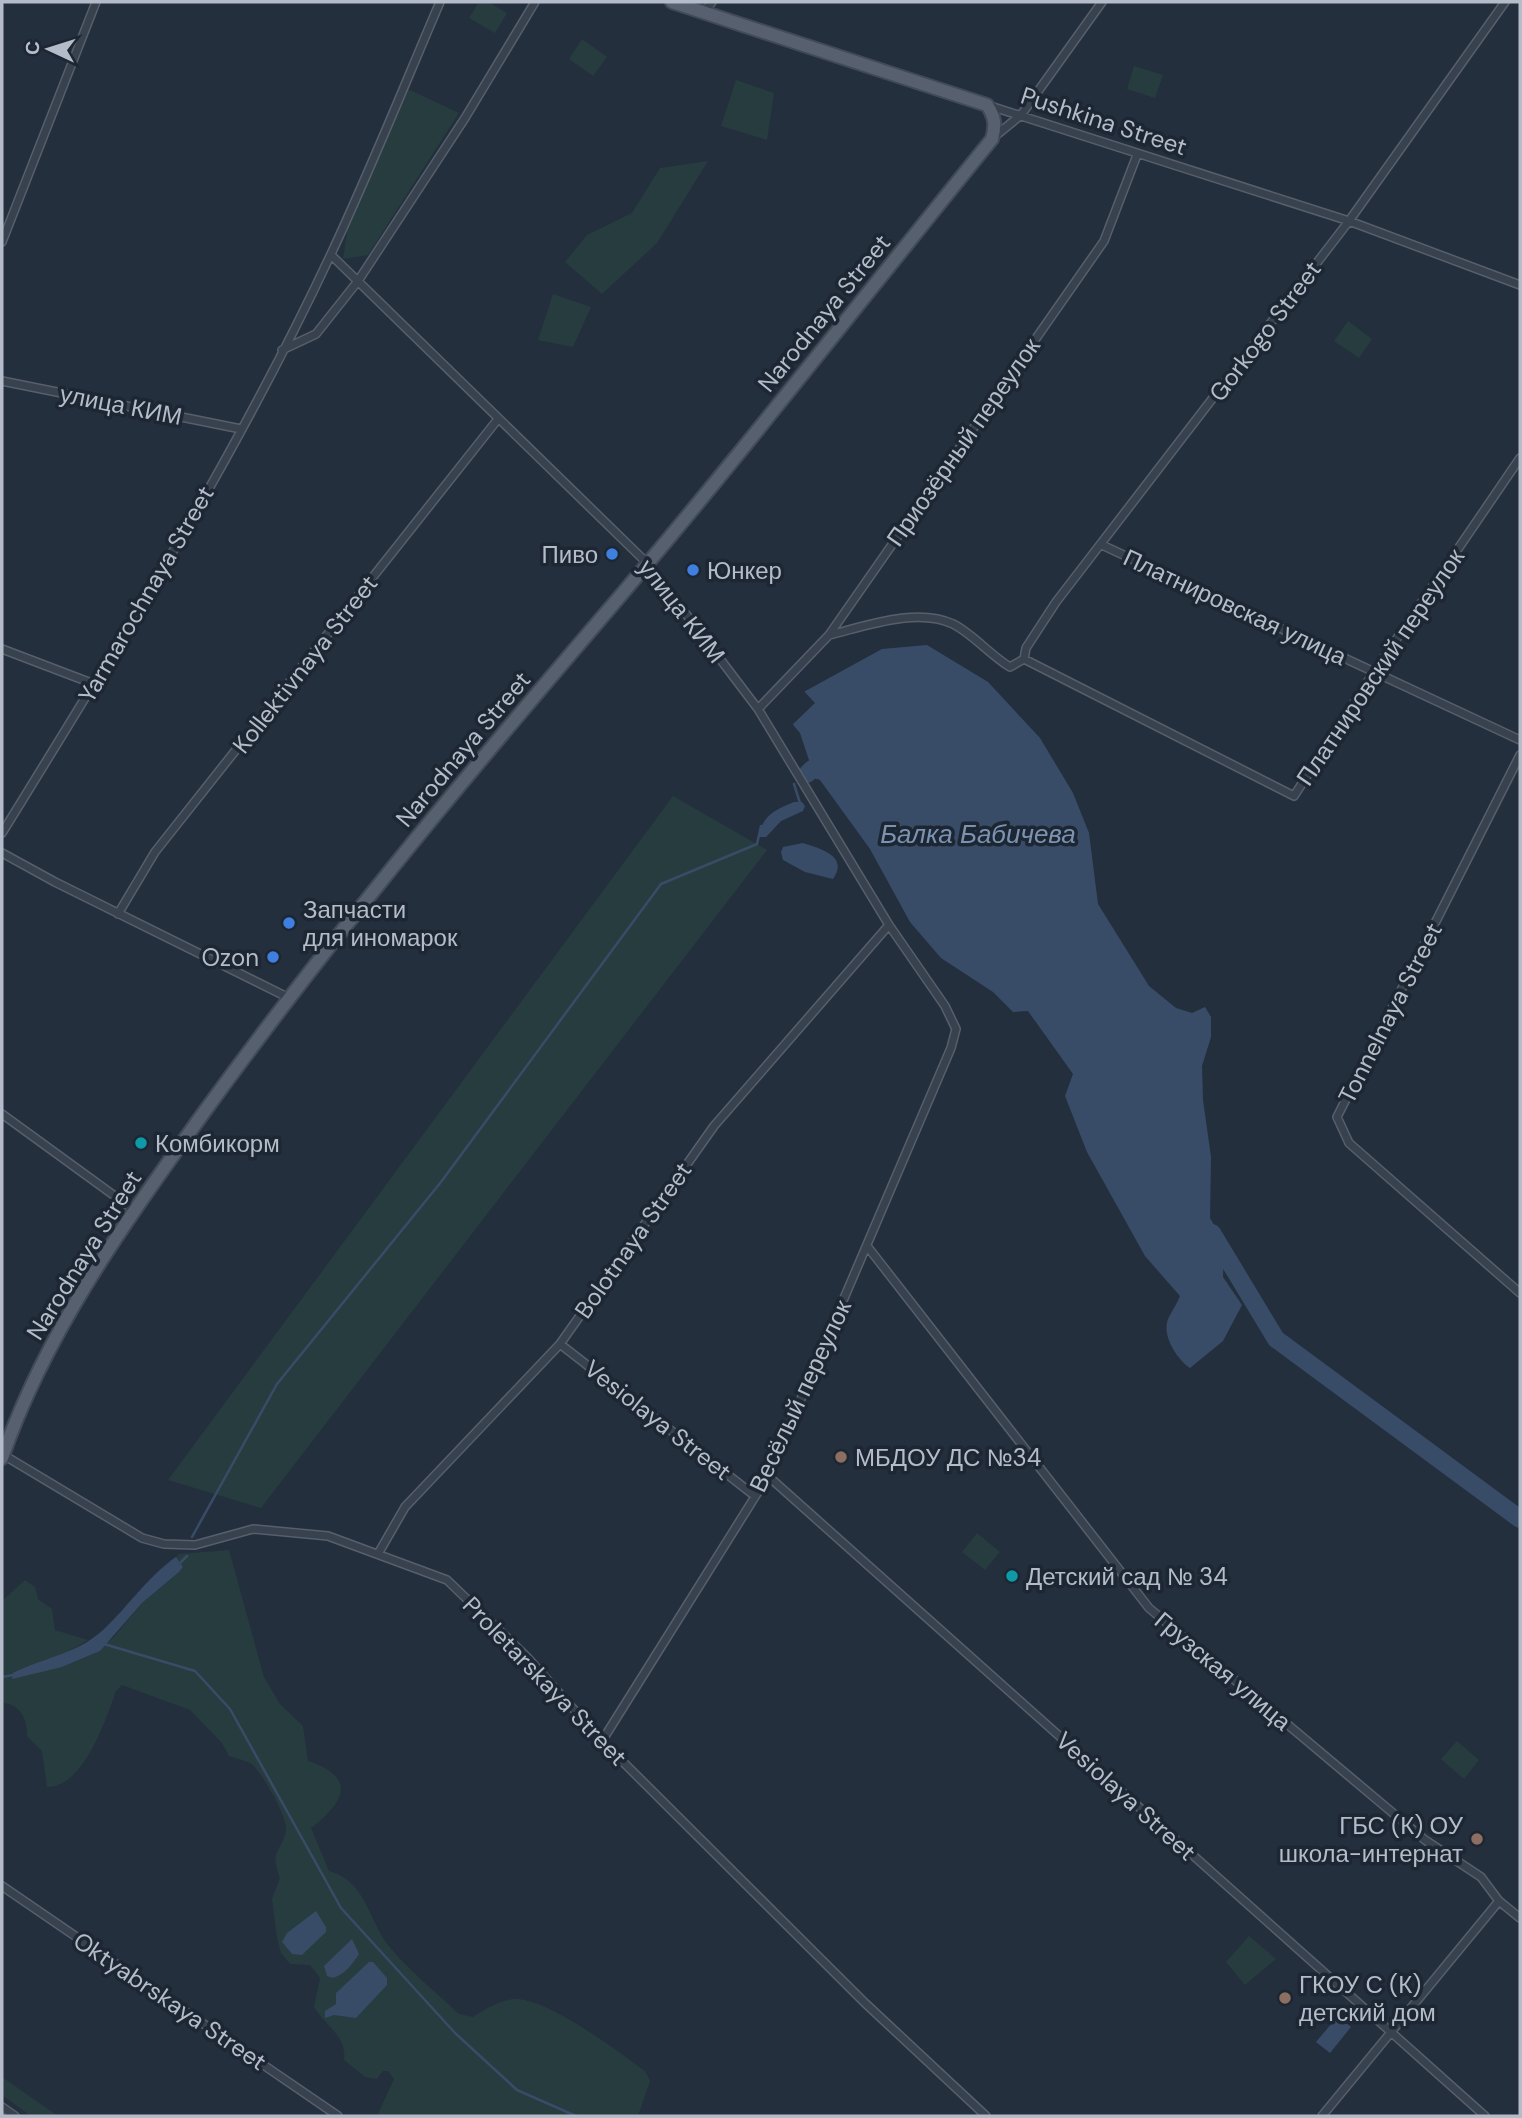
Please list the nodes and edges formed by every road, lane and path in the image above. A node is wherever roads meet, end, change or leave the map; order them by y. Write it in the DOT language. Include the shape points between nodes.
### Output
graph roads {
  1 [pos="96,2"];
  2 [pos="440,2"];
  3 [pos="535,2"];
  4 [pos="672,2"];
  5 [pos="1102,2"];
  6 [pos="1505,2"];
  7 [pos="708,7"];
  8 [pos="987,104"];
  9 [pos="1021,115"];
  10 [pos="992,139"];
  11 [pos="1137,155"];
  12 [pos="1349,221"];
  13 [pos="2,242"];
  14 [pos="331,255"];
  15 [pos="358,281"];
  16 [pos="1520,285"];
  17 [pos="282,350"];
  18 [pos="2,381"];
  19 [pos="498,419"];
  20 [pos="241,429"];
  21 [pos="1520,458"];
  22 [pos="1102,545"];
  23 [pos="648,565"];
  24 [pos="830,635"];
  25 [pos="2,649"];
  26 [pos="1024,659"];
  27 [pos="1374,672"];
  28 [pos="94,684"];
  29 [pos="758,709"];
  30 [pos="1520,740"];
  31 [pos="1520,755"];
  32 [pos="2,832"];
  33 [pos="2,853"];
  34 [pos="118,914"];
  35 [pos="890,925"];
  36 [pos="287,997"];
  37 [pos="957,1029"];
  38 [pos="2,1114"];
  39 [pos="134,1210"];
  40 [pos="867,1246"];
  41 [pos="1520,1293"];
  42 [pos="560,1343"];
  43 [pos="2,1456"];
  44 [pos="768,1476"];
  45 [pos="755,1496"];
  46 [pos="378,1554"];
  47 [pos="602,1741"];
  48 [pos="2,1886"];
  49 [pos="1499,1901"];
  50 [pos="1520,1918"];
  51 [pos="1391,2034"];
  52 [pos="2,2108"];
  53 [pos="15,2116"];
  54 [pos="338,2116"];
  55 [pos="986,2116"];
  56 [pos="1322,2116"];
  57 [pos="1485,2116"];
  1 -- 13 [label="street"];
  2 -- 14 [label="street, Yarmarochnaya Street"];
  3 -- 15 [label="street"];
  4 -- 7 [label="main road, Pushkina Street"];
  5 -- 9 [label="street"];
  6 -- 12 [label="street, Gorkogo Street"];
  7 -- 8 [label="main road, Pushkina Street"];
  8 -- 9 [label="street, Pushkina Street"];
  8 -- 10 [label="main road" via="995,128"];
  9 -- 10 [label="street"];
  9 -- 11 [label="street, Pushkina Street"];
  10 -- 23 [label="main road, Narodnaya Street"];
  11 -- 12 [label="street, Pushkina Street"];
  11 -- 24 [label="street, Приозёрный переулок" via="1104,241"];
  12 -- 16 [label="street, Pushkina Street"];
  12 -- 22 [label="street, Gorkogo Street"];
  14 -- 15 [label="street, улица КИМ"];
  14 -- 17 [label="street, Yarmarochnaya Street"];
  15 -- 17 [label="street" via="316,334"];
  15 -- 19 [label="street, улица КИМ"];
  17 -- 20 [label="street, Yarmarochnaya Street"];
  18 -- 20 [label="street, улица КИМ"];
  19 -- 23 [label="street, улица КИМ"];
  19 -- 34 [label="street, Kollektivnaya Street" via="155,852"];
  20 -- 28 [label="street, Yarmarochnaya Street"];
  21 -- 27 [label="street, Платнировский переулок"];
  22 -- 26 [label="street, Gorkogo Street" via="1056,602 1026,648"];
  22 -- 27 [label="street, Платнировская улица"];
  23 -- 29 [label="street, улица КИМ"];
  23 -- 36 [label="main road, Narodnaya Street" via="425,825"];
  24 -- 26 [label="street, Платнировский переулок" via="925,617 953,624 1010,667"];
  24 -- 29 [label="street, Приозёрный переулок"];
  25 -- 28 [label="street"];
  26 -- 27 [label="street, Платнировский переулок" via="1294,796"];
  27 -- 30 [label="street, Платнировская улица"];
  28 -- 32 [label="street, Yarmarochnaya Street"];
  29 -- 35 [label="street, улица КИМ"];
  31 -- 41 [label="street, Tonnelnaya Street" via="1337,1117 1349,1143"];
  33 -- 34 [label="street"];
  34 -- 36 [label="street"];
  35 -- 37 [label="street, улица КИМ"];
  35 -- 42 [label="street, Bolotnaya Street" via="714,1126"];
  36 -- 39 [label="main road, Narodnaya Street"];
  37 -- 40 [label="street, Весёлый переулок"];
  38 -- 39 [label="street"];
  39 -- 43 [label="main road, Narodnaya Street" via="36,1370"];
  40 -- 44 [label="street, Весёлый переулок"];
  40 -- 49 [label="street, Грузская улица" via="1149,1608 1425,1840 1481,1877"];
  42 -- 45 [label="street, Vesiolaya Street"];
  42 -- 46 [label="street, Bolotnaya Street" via="405,1507"];
  43 -- 46 [label="street, Proletarskaya Street" via="142,1538 163,1544 195,1545 254,1529 328,1536"];
  44 -- 45 [label="street, Весёлый переулок"];
  44 -- 51 [label="street, Vesiolaya Street"];
  45 -- 47 [label="street, Весёлый переулок"];
  46 -- 47 [label="street, Proletarskaya Street" via="447,1580 546,1677"];
  47 -- 55 [label="street, Proletarskaya Street" via="865,2003"];
  48 -- 54 [label="street, Oktyabrskaya Street"];
  49 -- 50 [label="street, Грузская улица"];
  49 -- 51 [label="street"];
  51 -- 56 [label="street"];
  51 -- 57 [label="street, Vesiolaya Street"];
  52 -- 53 [label="street"];
}
